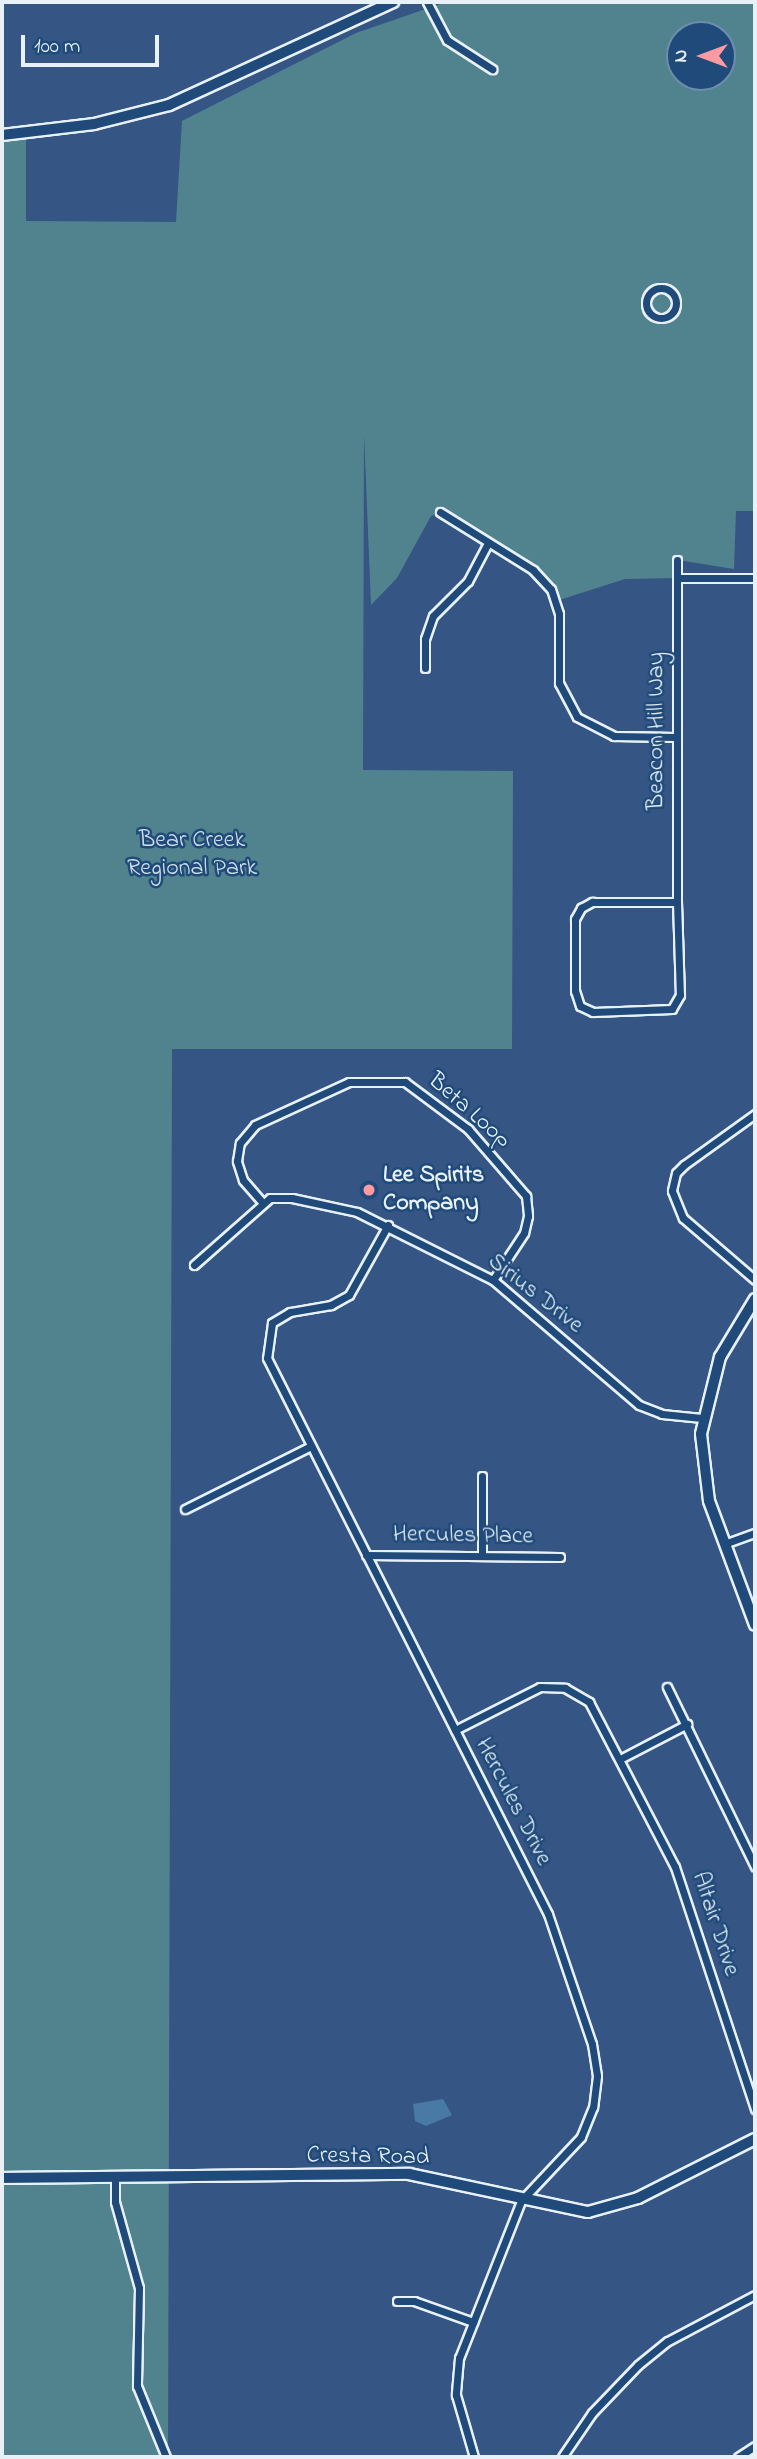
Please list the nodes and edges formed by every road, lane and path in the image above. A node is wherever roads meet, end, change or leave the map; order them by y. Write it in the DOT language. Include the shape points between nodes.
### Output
graph roads {
  1 [pos="393,2"];
  2 [pos="427,2"];
  3 [pos="492,69"];
  4 [pos="2,135"];
  5 [pos="669,317"];
  6 [pos="440,512"];
  7 [pos="488,543"];
  8 [pos="677,560"];
  9 [pos="677,578"];
  10 [pos="755,578"];
  11 [pos="425,668"];
  12 [pos="675,737"];
  13 [pos="677,902"];
  14 [pos="755,1114"];
  15 [pos="262,1202"];
  16 [pos="388,1225"];
  17 [pos="194,1265"];
  18 [pos="493,1280"];
  19 [pos="755,1280"];
  20 [pos="755,1299"];
  21 [pos="702,1418"];
  22 [pos="311,1446"];
  23 [pos="482,1476"];
  24 [pos="185,1509"];
  25 [pos="755,1533"];
  26 [pos="724,1544"];
  27 [pos="366,1555"];
  28 [pos="482,1556"];
  29 [pos="560,1557"];
  30 [pos="755,1625"];
  31 [pos="667,1687"];
  32 [pos="687,1724"];
  33 [pos="455,1730"];
  34 [pos="620,1759"];
  35 [pos="755,1867"];
  36 [pos="755,2109"];
  37 [pos="755,2139"];
  38 [pos="2,2178"];
  39 [pos="115,2178"];
  40 [pos="521,2201"];
  41 [pos="755,2295"];
  42 [pos="397,2301"];
  43 [pos="473,2322"];
  44 [pos="755,2446"];
  45 [pos="166,2457"];
  46 [pos="474,2457"];
  47 [pos="562,2457"];
  48 [pos="738,2457"];
  1 -- 4 [label="main road" via="169,105 94,124"];
  2 -- 3 [label="street" via="447,40"];
  5 -- 5 [label="street" via="676,307 674,296 665,289 653,290 646,300 648,311 657,318"];
  6 -- 7 [label="street"];
  7 -- 11 [label="street" via="468,581 433,616 425,639"];
  7 -- 12 [label="street" via="533,570 551,589 559,614 559,683 577,718 614,736"];
  8 -- 9 [label="street, Beacon Hill Way"];
  9 -- 10 [label="street"];
  9 -- 12 [label="street, Beacon Hill Way"];
  12 -- 13 [label="street, Beacon Hill Way"];
  13 -- 13 [label="street, Beacon Hill Way" via="681,918 677,1003 663,1012 593,1012 580,1006 575,991 575,919 580,908 593,902"];
  14 -- 19 [label="street" via="684,1165 676,1173 672,1191 684,1218"];
  15 -- 16 [label="street, Sirius Drive" via="292,1198 357,1212"];
  15 -- 17 [label="street"];
  15 -- 18 [label="street, Beta Loop" via="243,1180 237,1161 240,1143 255,1125 349,1082 405,1082 468,1129 526,1196 524,1233"];
  16 -- 18 [label="street, Sirius Drive"];
  16 -- 22 [label="street, Hercules Drive" via="349,1294 331,1305 280,1317 267,1335 267,1358"];
  18 -- 21 [label="street, Sirius Drive" via="639,1405 662,1414"];
  20 -- 21 [label="main road" via="720,1357"];
  21 -- 26 [label="main road" via="704,1479"];
  22 -- 24 [label="street"];
  22 -- 27 [label="street, Hercules Drive"];
  23 -- 28 [label="street"];
  25 -- 26 [label="street"];
  26 -- 30 [label="main road"];
  27 -- 28 [label="street, Hercules Place"];
  27 -- 33 [label="street, Hercules Drive"];
  28 -- 29 [label="street, Hercules Place"];
  31 -- 32 [label="street"];
  32 -- 34 [label="street"];
  32 -- 35 [label="street"];
  33 -- 34 [label="street, Altair Drive" via="524,1693 554,1686 578,1693 597,1712"];
  33 -- 40 [label="street, Hercules Drive" via="548,1914 596,2060 596,2091 581,2137"];
  34 -- 36 [label="street, Altair Drive" via="675,1867"];
  37 -- 40 [label="main road, Cresta Road" via="638,2199 603,2211 569,2211"];
  38 -- 39 [label="main road, Cresta Road"];
  39 -- 40 [label="main road, Cresta Road" via="409,2174"];
  39 -- 45 [label="street" via="115,2202 139,2288 137,2386"];
  40 -- 43 [label="street, Hercules Drive"];
  41 -- 47 [label="street" via="668,2342 638,2365 592,2413"];
  42 -- 43 [label="street" via="414,2301"];
  43 -- 46 [label="street, Hercules Drive" via="455,2376"];
  44 -- 48 [label="street"];
}
